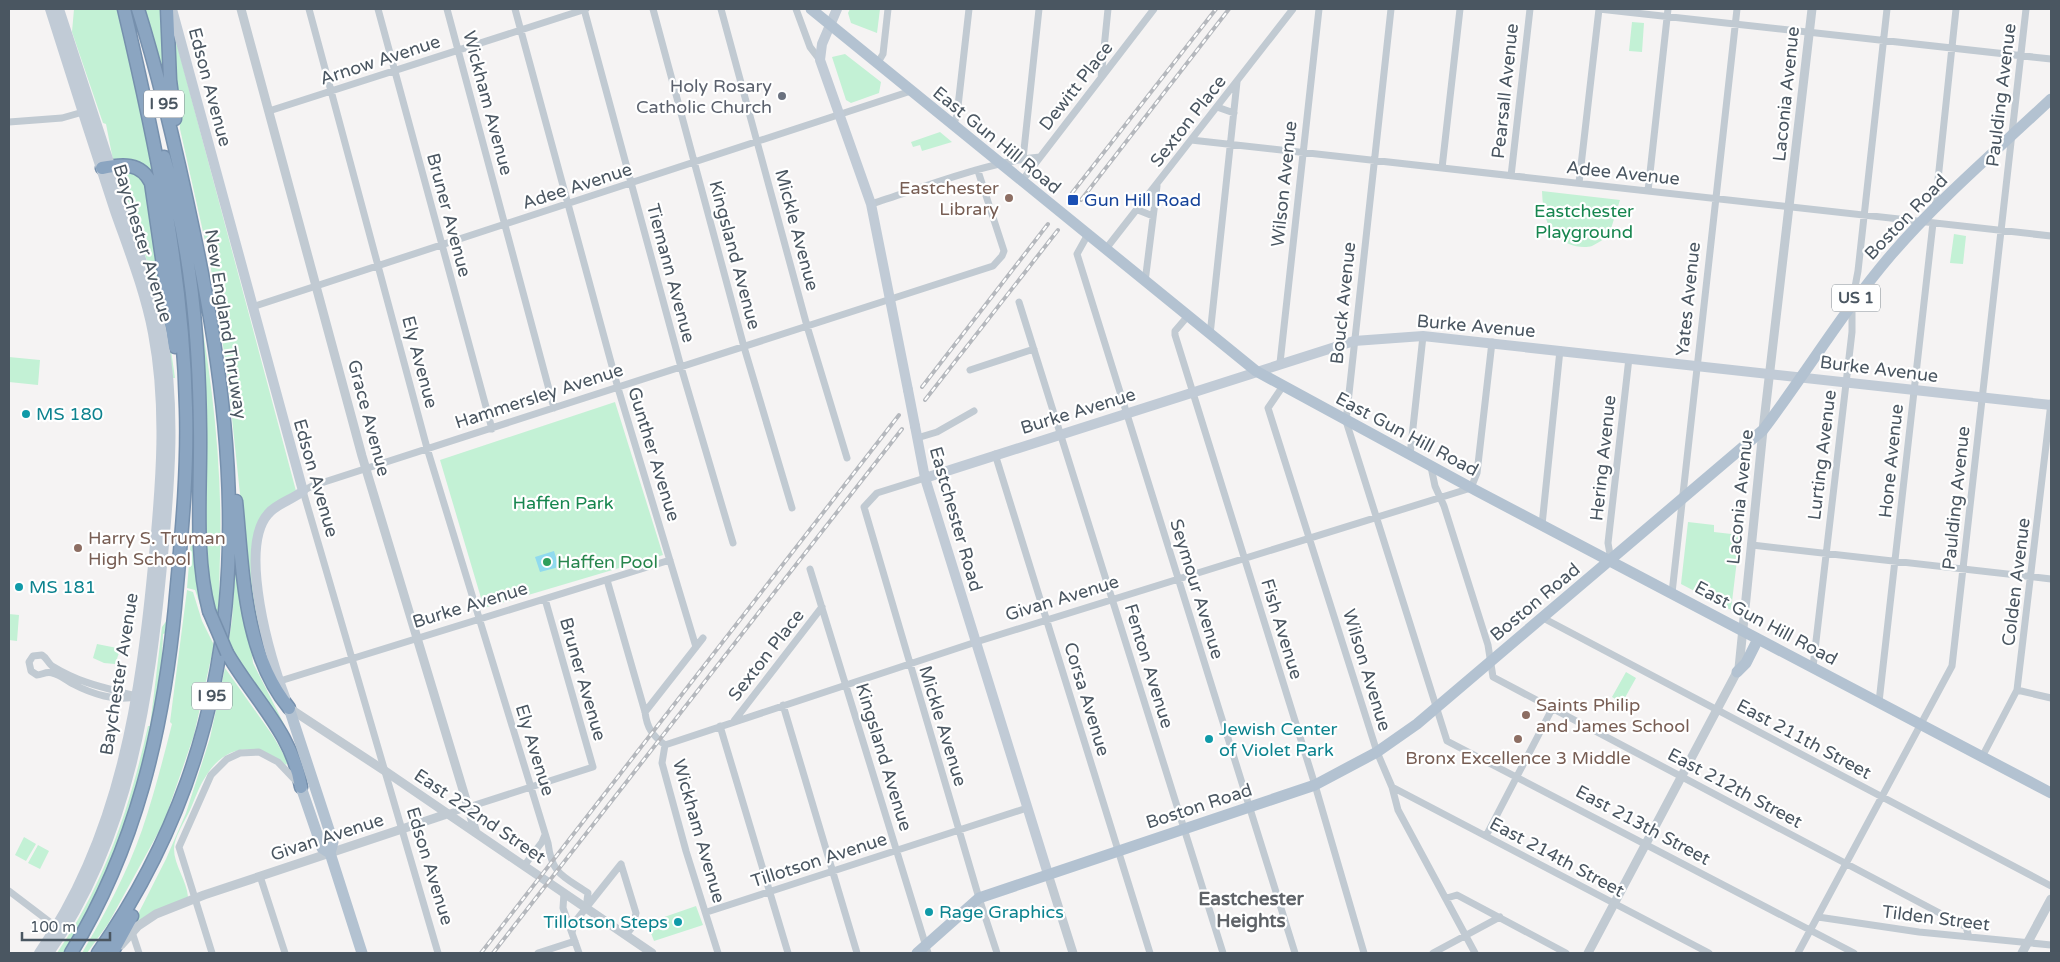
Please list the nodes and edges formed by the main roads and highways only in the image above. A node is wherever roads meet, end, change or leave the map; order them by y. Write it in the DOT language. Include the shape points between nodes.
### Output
graph roads {
  1 [pos="50,9"];
  2 [pos="59,9"];
  3 [pos="124,9"];
  4 [pos="138,9"];
  5 [pos="167,9"];
  6 [pos="172,9"];
  7 [pos="811,9"];
  8 [pos="836,9"];
  9 [pos="830,24"];
  10 [pos="144,90"];
  11 [pos="2051,99"];
  12 [pos="106,167"];
  13 [pos="187,201"];
  14 [pos="1256,371"];
  15 [pos="1803,377"];
  16 [pos="2051,404"];
  17 [pos="224,414"];
  18 [pos="186,421"];
  19 [pos="925,478"];
  20 [pos="303,491"];
  21 [pos="1611,561"];
  22 [pos="1758,639"];
  23 [pos="1737,672"];
  24 [pos="289,708"];
  25 [pos="301,787"];
  26 [pos="2051,793"];
  27 [pos="171,826"];
  28 [pos="330,852"];
  29 [pos="1048,874"];
  30 [pos="60,929"];
  31 [pos="923,951"];
  32 [pos="39,953"];
  33 [pos="49,953"];
  34 [pos="71,953"];
  35 [pos="98,953"];
  36 [pos="114,953"];
  37 [pos="362,953"];
  1 -- 12 [label="main road, Baychester Avenue"];
  2 -- 12 [label="main road, Baychester Avenue"];
  3 -- 10 [label="highway, I 95"];
  4 -- 13 [label="highway, New England Thruway / I 95"];
  5 -- 13 [label="highway" via="170,80"];
  6 -- 20 [label="main road, Edson Avenue"];
  7 -- 9 [label="main road, East Gun Hill Road"];
  8 -- 9 [label="main road"];
  9 -- 14 [label="main road, East Gun Hill Road"];
  9 -- 19 [label="main road, Eastchester Road, bridge" via="820,60 871,204"];
  10 -- 18 [label="highway, I 95" via="172,245 182,336"];
  10 -- 25 [label="highway, bridge" via="173,188 191,286 200,398 201,560 209,611 228,653 282,734 299,770"];
  11 -- 15 [label="main road, Boston Road / US 1" via="1935,209 1927,223 1852,303"];
  12 -- 18 [label="highway" via="136,167 146,175 152,189"];
  12 -- 30 [label="main road, Baychester Avenue" via="158,340 159,498 135,754 115,824 88,887"];
  13 -- 17 [label="highway, New England Thruway / I 95" via="214,339"];
  14 -- 15 [label="main road, Burke Avenue" via="1354,341 1424,336"];
  14 -- 19 [label="main road, Burke Avenue"];
  14 -- 21 [label="main road, East Gun Hill Road"];
  15 -- 16 [label="main road, Burke Avenue"];
  15 -- 21 [label="main road, Boston Road / US 1" via="1763,430"];
  17 -- 24 [label="highway" via="249,613 273,686"];
  17 -- 27 [label="highway, New England Thruway / I 95" via="229,532 224,629 206,724"];
  18 -- 34 [label="highway, I 95" via="181,550 166,683 154,751 121,857"];
  19 -- 29 [label="main road, Eastchester Road"];
  20 -- 24 [label="main road, Hammersley Avenue" via="267,515 256,544 262,620"];
  21 -- 22 [label="main road, East Gun Hill Road"];
  21 -- 29 [label="main road, Boston Road / US 1" via="1436,709 1377,752 1314,785"];
  22 -- 23 [label="main road" via="1746,663"];
  22 -- 26 [label="main road, East Gun Hill Road"];
  24 -- 28 [label="main road" via="333,842"];
  25 -- 28 [label="main road" via="322,848"];
  27 -- 35 [label="highway, New England Thruway / I 95" via="143,883"];
  27 -- 36 [label="highway" via="165,851"];
  28 -- 37 [label="main road"];
  29 -- 31 [label="main road, Boston Road / US 1" via="979,898"];
  30 -- 32 [label="main road, Baychester Avenue"];
  30 -- 33 [label="main road, Baychester Avenue"];
}
